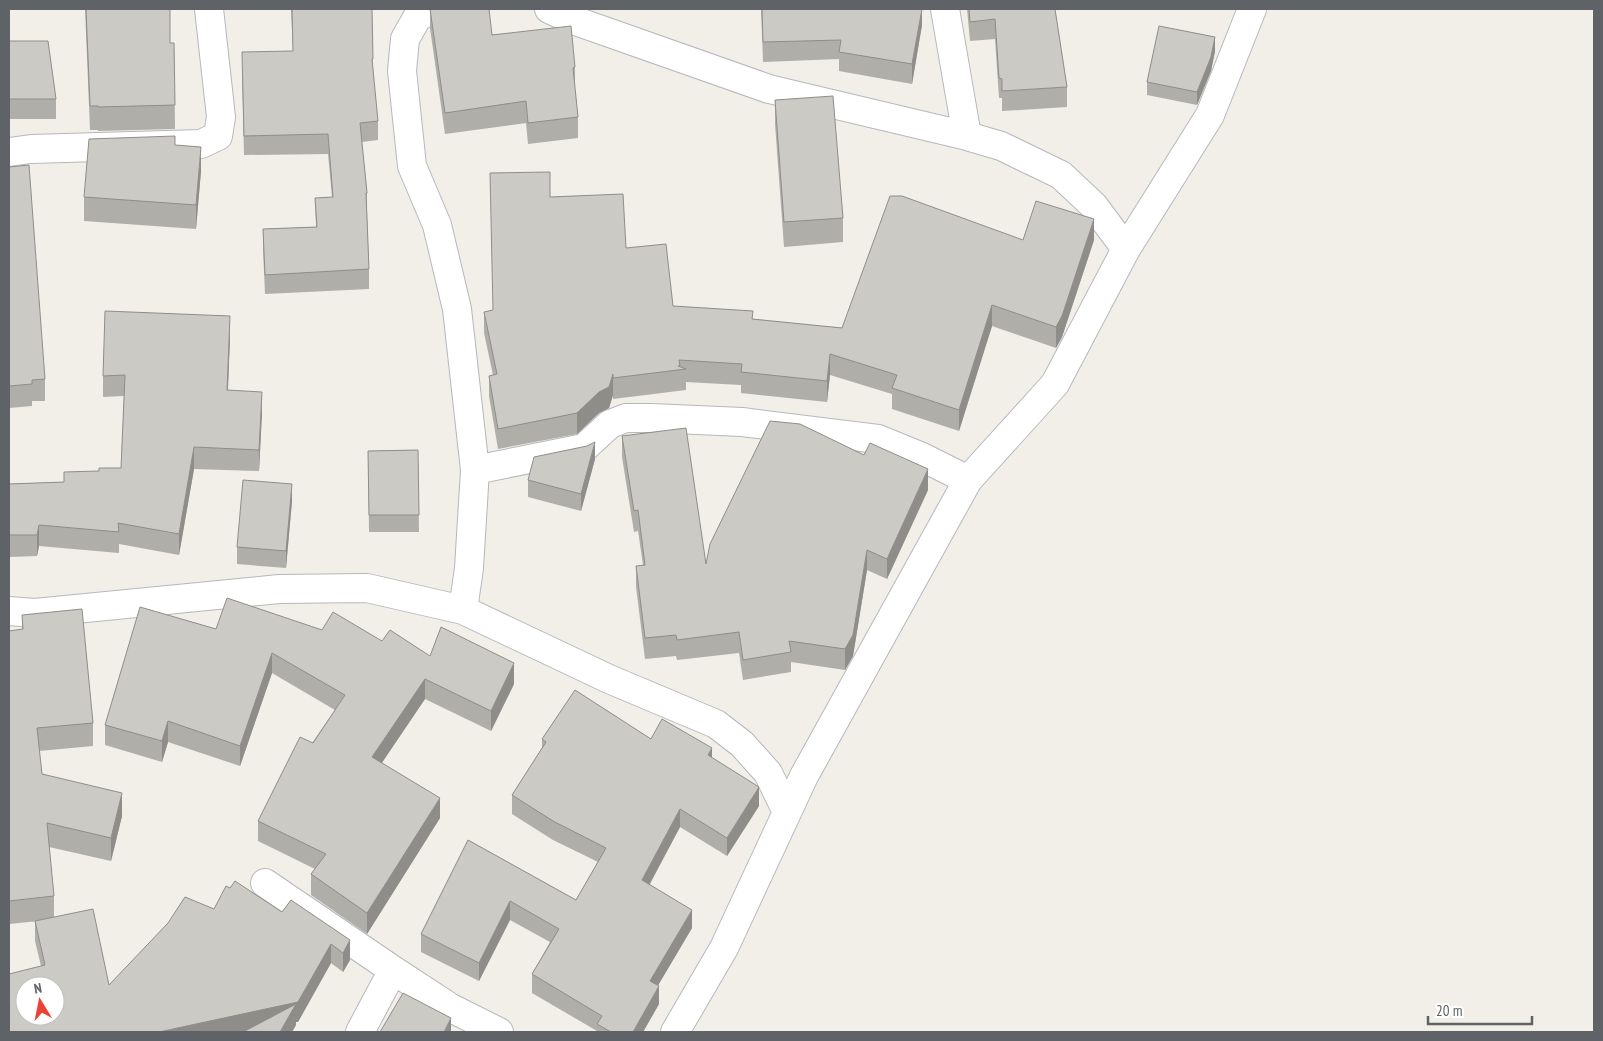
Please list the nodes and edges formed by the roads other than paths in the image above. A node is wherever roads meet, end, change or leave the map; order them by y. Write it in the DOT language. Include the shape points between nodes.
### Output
graph roads {
  1 [pos="209,9"];
  2 [pos="438,9"];
  3 [pos="549,9"];
  4 [pos="945,9"];
  5 [pos="1252,9"];
  6 [pos="968,136"];
  7 [pos="9,152"];
  8 [pos="1126,249"];
  9 [pos="475,470"];
  10 [pos="968,480"];
  11 [pos="463,610"];
  12 [pos="9,611"];
  13 [pos="787,812"];
  14 [pos="265,883"];
  15 [pos="393,970"];
  16 [pos="360,1032"];
  17 [pos="499,1032"];
  18 [pos="675,1032"];
  1 -- 7 [label="street" via="221,116 218,136 201,144"];
  2 -- 9 [label="street" via="418,16 405,39 402,70 412,166 437,225 456,309"];
  3 -- 6 [label="street" via="769,89"];
  4 -- 6 [label="street"];
  5 -- 8 [label="street" via="1210,115"];
  6 -- 8 [label="street" via="1001,146 1062,176 1094,206"];
  8 -- 10 [label="street" via="1055,384"];
  9 -- 10 [label="street" via="584,448 610,424 626,418 651,418 742,422 878,439"];
  9 -- 11 [label="street"];
  10 -- 13 [label="street"];
  11 -- 12 [label="street" via="367,588 279,589 35,613"];
  11 -- 13 [label="street" via="609,679 716,724 742,744 768,773"];
  13 -- 18 [label="street" via="724,948"];
  14 -- 15 [label="street"];
  15 -- 16 [label="street"];
  15 -- 17 [label="street" via="451,1008"];
}
